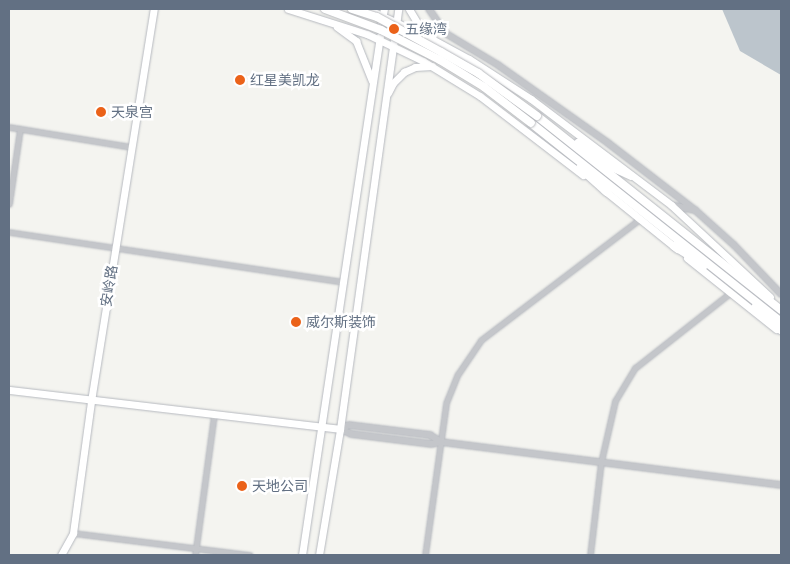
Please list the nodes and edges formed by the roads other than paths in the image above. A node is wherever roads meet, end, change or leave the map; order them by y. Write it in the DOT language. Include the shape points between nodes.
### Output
graph roads {
  1 [pos="288,9"];
  2 [pos="325,9"];
  3 [pos="352,9"];
  4 [pos="367,9"];
  5 [pos="398,9"];
  6 [pos="409,9"];
  7 [pos="429,9"];
  8 [pos="152,10"];
  9 [pos="383,12"];
  10 [pos="321,19"];
  11 [pos="396,22"];
  12 [pos="432,39"];
  13 [pos="379,40"];
  14 [pos="392,46"];
  15 [pos="432,66"];
  16 [pos="373,81"];
  17 [pos="385,100"];
  18 [pos="531,123"];
  19 [pos="547,123"];
  20 [pos="9,127"];
  21 [pos="20,129"];
  22 [pos="131,147"];
  23 [pos="631,176"];
  24 [pos="607,192"];
  25 [pos="9,204"];
  26 [pos="671,205"];
  27 [pos="695,210"];
  28 [pos="640,219"];
  29 [pos="9,232"];
  30 [pos="674,246"];
  31 [pos="115,249"];
  32 [pos="344,282"];
  33 [pos="738,287"];
  34 [pos="730,293"];
  35 [pos="781,294"];
  36 [pos="781,309"];
  37 [pos="781,322"];
  38 [pos="781,332"];
  39 [pos="9,390"];
  40 [pos="91,401"];
  41 [pos="214,415"];
  42 [pos="322,427"];
  43 [pos="340,429"];
  44 [pos="441,442"];
  45 [pos="601,462"];
  46 [pos="781,485"];
  47 [pos="310,511"];
  48 [pos="73,533"];
  49 [pos="196,548"];
  50 [pos="61,555"];
  51 [pos="195,555"];
  52 [pos="250,555"];
  53 [pos="302,555"];
  54 [pos="306,555"];
  55 [pos="319,555"];
  56 [pos="425,555"];
  57 [pos="590,555"];
  1 -- 10 [label="main road"];
  2 -- 18 [label="highway, bridge" via="381,30 440,60 484,87"];
  3 -- 19 [label="highway, bridge" via="377,17 449,56"];
  4 -- 9 [label="main road"];
  5 -- 11 [label="main road"];
  6 -- 12 [label="main road"];
  7 -- 27 [label="street" via="445,33 498,65"];
  8 -- 22 [label="main road, 安岭路"];
  9 -- 11 [label="main road"];
  9 -- 13 [label="main road"];
  10 -- 13 [label="main road"];
  10 -- 16 [label="main road" via="356,41"];
  11 -- 12 [label="main road"];
  11 -- 14 [label="main road"];
  12 -- 23 [label="main road" via="531,99"];
  13 -- 14 [label="main road"];
  13 -- 16 [label="main road"];
  14 -- 15 [label="main road"];
  14 -- 17 [label="main road"];
  15 -- 17 [label="main road" via="415,67 404,72 392,83"];
  15 -- 24 [label="main road" via="480,96"];
  16 -- 32 [label="main road"];
  17 -- 43 [label="main road"];
  18 -- 24 [label="highway"];
  18 -- 33 [label="highway"];
  19 -- 23 [label="highway" via="612,167"];
  19 -- 36 [label="highway"];
  20 -- 21 [label="street"];
  21 -- 22 [label="street"];
  21 -- 25 [label="street"];
  22 -- 31 [label="main road, 安岭路"];
  23 -- 26 [label="main road"];
  24 -- 28 [label="main road"];
  26 -- 27 [label="street"];
  26 -- 36 [label="main road"];
  27 -- 35 [label="street"];
  28 -- 30 [label="main road"];
  28 -- 44 [label="street" via="481,340 458,374 446,403"];
  29 -- 31 [label="street"];
  30 -- 33 [label="highway"];
  30 -- 34 [label="main road"];
  31 -- 32 [label="street"];
  31 -- 40 [label="main road, 安岭路"];
  32 -- 42 [label="main road"];
  33 -- 37 [label="highway"];
  33 -- 38 [label="highway"];
  34 -- 38 [label="main road"];
  34 -- 45 [label="street" via="635,368 615,401"];
  39 -- 40 [label="main road"];
  40 -- 41 [label="main road"];
  40 -- 48 [label="main road, 安岭路"];
  41 -- 42 [label="main road"];
  41 -- 49 [label="street"];
  42 -- 43 [label="main road"];
  42 -- 47 [label="main road"];
  43 -- 44 [label="street" via="351,434 431,444"];
  43 -- 55 [label="main road"];
  44 -- 45 [label="street"];
  44 -- 56 [label="street"];
  45 -- 46 [label="street"];
  45 -- 57 [label="street"];
  47 -- 53 [label="main road"];
  47 -- 54 [label="main road"];
  48 -- 49 [label="street"];
  48 -- 50 [label="main road, 安岭路"];
  49 -- 51 [label="street"];
  49 -- 52 [label="street"];
}
